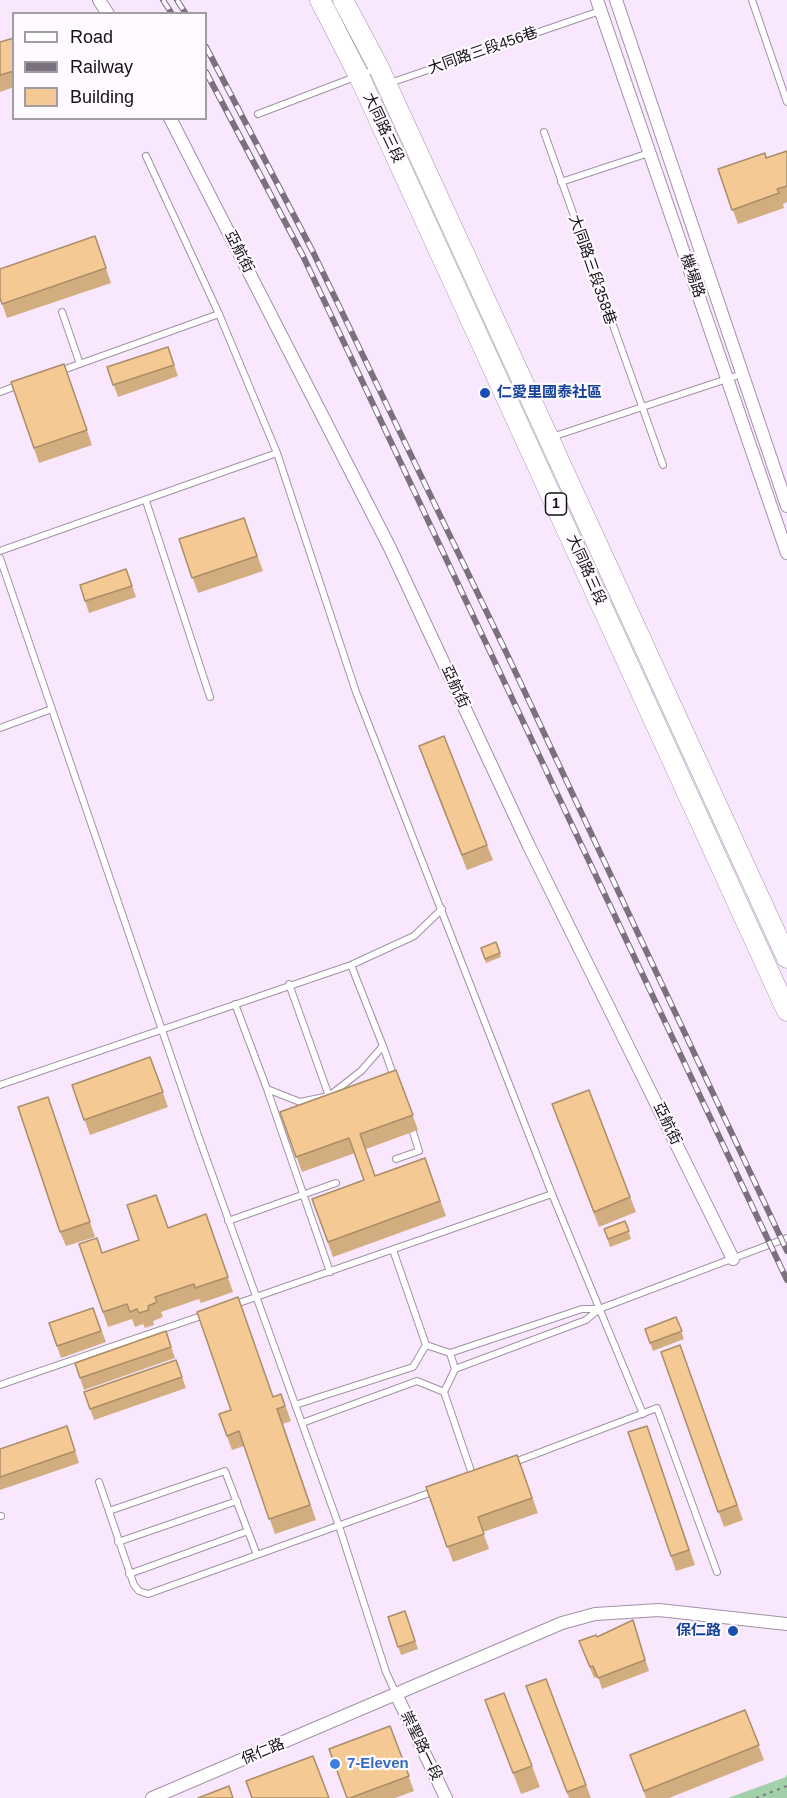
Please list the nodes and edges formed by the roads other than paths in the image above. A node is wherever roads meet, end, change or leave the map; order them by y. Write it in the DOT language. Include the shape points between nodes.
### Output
graph roads {
  1 [pos="320,0"];
  2 [pos="344,0"];
  3 [pos="616,0"];
  4 [pos="752,0"];
  5 [pos="599,6"];
  6 [pos="383,76"];
  7 [pos="363,83"];
  8 [pos="787,102"];
  9 [pos="258,114"];
  10 [pos="171,120"];
  11 [pos="544,132"];
  12 [pos="649,153"];
  13 [pos="146,156"];
  14 [pos="561,182"];
  15 [pos="62,312"];
  16 [pos="219,314"];
  17 [pos="80,364"];
  18 [pos="50,374"];
  19 [pos="742,374"];
  20 [pos="727,379"];
  21 [pos="30,381"];
  22 [pos="0,392"];
  23 [pos="641,407"];
  24 [pos="549,438"];
  25 [pos="529,444"];
  26 [pos="277,453"];
  27 [pos="663,465"];
  28 [pos="146,501"];
  29 [pos="787,506"];
  30 [pos="0,550"];
  31 [pos="787,553"];
  32 [pos="0,558"];
  33 [pos="210,697"];
  34 [pos="52,710"];
  35 [pos="0,728"];
  36 [pos="442,909"];
  37 [pos="787,958"];
  38 [pos="351,965"];
  39 [pos="289,984"];
  40 [pos="235,1004"];
  41 [pos="787,1011"];
  42 [pos="162,1029"];
  43 [pos="383,1046"];
  44 [pos="0,1085"];
  45 [pos="398,1088"];
  46 [pos="267,1089"];
  47 [pos="328,1096"];
  48 [pos="408,1120"];
  49 [pos="396,1159"];
  50 [pos="336,1183"];
  51 [pos="552,1194"];
  52 [pos="303,1197"];
  53 [pos="228,1221"];
  54 [pos="787,1238"];
  55 [pos="393,1250"];
  56 [pos="733,1259"];
  57 [pos="330,1272"];
  58 [pos="255,1298"];
  59 [pos="222,1309"];
  60 [pos="599,1309"];
  61 [pos="211,1313"];
  62 [pos="426,1345"];
  63 [pos="450,1353"];
  64 [pos="413,1367"];
  65 [pos="455,1369"];
  66 [pos="417,1382"];
  67 [pos="0,1385"];
  68 [pos="444,1392"];
  69 [pos="295,1405"];
  70 [pos="643,1414"];
  71 [pos="302,1423"];
  72 [pos="505,1466"];
  73 [pos="484,1474"];
  74 [pos="474,1478"];
  75 [pos="463,1481"];
  76 [pos="99,1482"];
  77 [pos="441,1489"];
  78 [pos="237,1502"];
  79 [pos="109,1511"];
  80 [pos="339,1526"];
  81 [pos="248,1531"];
  82 [pos="118,1542"];
  83 [pos="257,1555"];
  84 [pos="717,1572"];
  85 [pos="129,1574"];
  86 [pos="787,1624"];
  87 [pos="396,1694"];
  88 [pos="152,1798"];
  89 [pos="446,1798"];
  1 -- 7 [label="main road, 大同路三段 / 1"];
  2 -- 6 [label="main road, 大同路三段 / 1"];
  3 -- 19 [label="street, 機場路"];
  4 -- 8 [label="lane"];
  5 -- 6 [label="lane, 大同路三段456巷"];
  5 -- 12 [label="street, 機場路"];
  6 -- 7 [label="lane, 大同路三段456巷"];
  6 -- 7 [label="lane"];
  6 -- 24 [label="main road, 大同路三段 / 1"];
  7 -- 9 [label="lane"];
  7 -- 25 [label="main road, 大同路三段 / 1"];
  10 -- 56 [label="street, 亞航街" via="390,548 530,846"];
  11 -- 14 [label="lane, 大同路三段358巷"];
  12 -- 14 [label="lane"];
  12 -- 20 [label="street, 機場路"];
  13 -- 16 [label="lane"];
  14 -- 23 [label="lane, 大同路三段358巷"];
  15 -- 17 [label="lane"];
  16 -- 17 [label="lane"];
  16 -- 26 [label="lane"];
  17 -- 18 [label="lane"];
  19 -- 20 [label="lane"];
  19 -- 29 [label="street, 機場路"];
  20 -- 23 [label="lane"];
  20 -- 31 [label="street, 機場路"];
  21 -- 22 [label="lane"];
  23 -- 24 [label="lane"];
  23 -- 27 [label="lane, 大同路三段358巷"];
  24 -- 25 [label="lane"];
  24 -- 37 [label="main road, 大同路三段 / 1"];
  25 -- 41 [label="main road, 大同路三段 / 1"];
  26 -- 28 [label="lane"];
  26 -- 36 [label="lane" via="356,692"];
  28 -- 30 [label="lane"];
  28 -- 33 [label="lane"];
  32 -- 34 [label="lane"];
  34 -- 35 [label="lane"];
  34 -- 42 [label="lane"];
  36 -- 38 [label="lane" via="414,936"];
  36 -- 51 [label="lane"];
  38 -- 39 [label="lane"];
  38 -- 43 [label="lane"];
  39 -- 40 [label="lane"];
  39 -- 47 [label="lane"];
  40 -- 42 [label="lane"];
  40 -- 46 [label="lane"];
  42 -- 44 [label="lane"];
  42 -- 53 [label="lane"];
  43 -- 45 [label="lane"];
  43 -- 47 [label="lane" via="361,1071"];
  46 -- 47 [label="lane" via="300,1102"];
  46 -- 52 [label="lane"];
  48 -- 49 [label="lane" via="419,1151"];
  50 -- 52 [label="lane"];
  51 -- 55 [label="lane"];
  51 -- 60 [label="lane"];
  52 -- 53 [label="lane"];
  52 -- 57 [label="lane"];
  53 -- 58 [label="lane"];
  54 -- 56 [label="lane"];
  55 -- 57 [label="lane"];
  55 -- 62 [label="lane"];
  56 -- 60 [label="lane"];
  57 -- 58 [label="lane"];
  58 -- 59 [label="lane"];
  58 -- 69 [label="lane"];
  60 -- 63 [label="lane" via="582,1309"];
  60 -- 65 [label="lane" via="586,1320"];
  60 -- 70 [label="lane"];
  61 -- 67 [label="lane"];
  62 -- 63 [label="lane"];
  62 -- 64 [label="lane"];
  63 -- 65 [label="lane"];
  64 -- 66 [label="lane"];
  64 -- 69 [label="lane"];
  65 -- 68 [label="lane"];
  66 -- 68 [label="lane"];
  66 -- 71 [label="lane"];
  68 -- 74 [label="lane"];
  69 -- 71 [label="lane"];
  70 -- 72 [label="lane"];
  70 -- 84 [label="lane" via="657,1408"];
  71 -- 80 [label="lane"];
  73 -- 74 [label="lane"];
  74 -- 75 [label="lane"];
  76 -- 79 [label="lane"];
  77 -- 80 [label="lane"];
  78 -- 79 [label="lane" via="225,1471"];
  78 -- 81 [label="lane"];
  78 -- 82 [label="lane"];
  79 -- 82 [label="lane"];
  80 -- 83 [label="lane"];
  80 -- 87 [label="lane"];
  81 -- 83 [label="lane"];
  81 -- 85 [label="lane"];
  82 -- 85 [label="lane"];
  83 -- 85 [label="lane" via="148,1593 139,1591"];
  86 -- 87 [label="street, 保仁路" via="659,1611 595,1614 562,1623"];
  87 -- 88 [label="street, 保仁路"];
  87 -- 89 [label="street, 崇聖路一段"];
}
